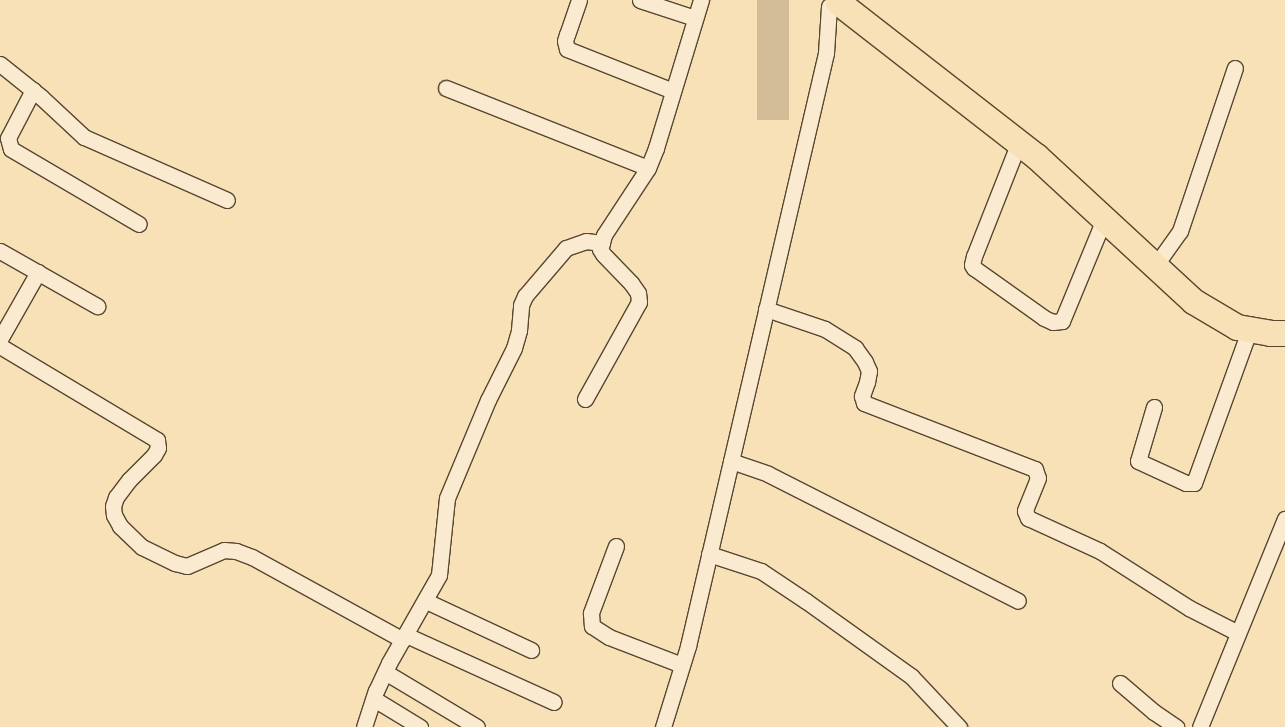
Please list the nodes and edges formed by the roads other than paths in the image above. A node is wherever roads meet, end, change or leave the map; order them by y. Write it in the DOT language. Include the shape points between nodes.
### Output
graph roads {
  1 [pos="579,0"];
  2 [pos="640,0"];
  3 [pos="701,0"];
  4 [pos="832,2"];
  5 [pos="695,18"];
  6 [pos="0,64"];
  7 [pos="1235,68"];
  8 [pos="446,88"];
  9 [pos="33,90"];
  10 [pos="673,91"];
  11 [pos="1019,142"];
  12 [pos="648,168"];
  13 [pos="227,200"];
  14 [pos="1104,219"];
  15 [pos="139,224"];
  16 [pos="602,243"];
  17 [pos="0,251"];
  18 [pos="1155,266"];
  19 [pos="38,272"];
  20 [pos="97,306"];
  21 [pos="766,309"];
  22 [pos="1249,330"];
  23 [pos="1285,333"];
  24 [pos="0,340"];
  25 [pos="0,346"];
  26 [pos="585,399"];
  27 [pos="1154,407"];
  28 [pos="731,461"];
  29 [pos="1285,519"];
  30 [pos="616,546"];
  31 [pos="709,554"];
  32 [pos="426,601"];
  33 [pos="1018,601"];
  34 [pos="1238,633"];
  35 [pos="404,638"];
  36 [pos="531,650"];
  37 [pos="682,665"];
  38 [pos="385,672"];
  39 [pos="1120,683"];
  40 [pos="374,699"];
  41 [pos="554,702"];
  42 [pos="364,727"];
  43 [pos="420,727"];
  44 [pos="477,727"];
  45 [pos="663,727"];
  46 [pos="959,727"];
  47 [pos="1176,727"];
  48 [pos="1200,727"];
  1 -- 10 [label="street" via="566,34 568,49"];
  2 -- 5 [label="street"];
  3 -- 5 [label="street"];
  4 -- 11 [label="main road"];
  4 -- 21 [label="street" via="826,53"];
  5 -- 10 [label="street"];
  6 -- 9 [label="street"];
  7 -- 18 [label="street" via="1180,231"];
  8 -- 12 [label="street"];
  9 -- 13 [label="street" via="84,137"];
  9 -- 15 [label="street" via="8,138 11,149"];
  10 -- 12 [label="street"];
  11 -- 14 [label="main road"];
  11 -- 14 [label="street" via="972,262 974,268 1044,318 1062,321"];
  12 -- 16 [label="street"];
  14 -- 18 [label="main road"];
  16 -- 26 [label="street" via="600,249 603,254 631,283 638,293 639,302"];
  16 -- 32 [label="street" via="586,241 566,248 521,305 514,348 488,400 447,498 439,575"];
  17 -- 19 [label="street"];
  18 -- 22 [label="main road" via="1209,312"];
  19 -- 20 [label="street"];
  19 -- 24 [label="street"];
  21 -- 28 [label="street"];
  21 -- 34 [label="street" via="825,329 855,348 866,362 868,371 862,396 864,403 1035,469 1038,478 1025,511 1027,516 1125,565 1189,608"];
  22 -- 23 [label="main road"];
  22 -- 27 [label="street" via="1194,483 1186,484 1138,462"];
  25 -- 35 [label="street" via="157,440 158,448 154,455 129,480 113,506 120,526 142,546 160,557 187,566 224,550 252,556"];
  28 -- 31 [label="street"];
  28 -- 33 [label="street" via="768,474"];
  29 -- 34 [label="street"];
  30 -- 37 [label="street" via="591,613 592,626 609,637"];
  31 -- 37 [label="street"];
  31 -- 46 [label="street" via="760,571 800,597 912,677"];
  32 -- 35 [label="street"];
  32 -- 36 [label="street"];
  34 -- 48 [label="street"];
  35 -- 38 [label="street"];
  35 -- 41 [label="street"];
  37 -- 45 [label="street"];
  38 -- 40 [label="street"];
  38 -- 44 [label="street"];
  39 -- 47 [label="street"];
  40 -- 42 [label="street"];
  40 -- 43 [label="street"];
}
